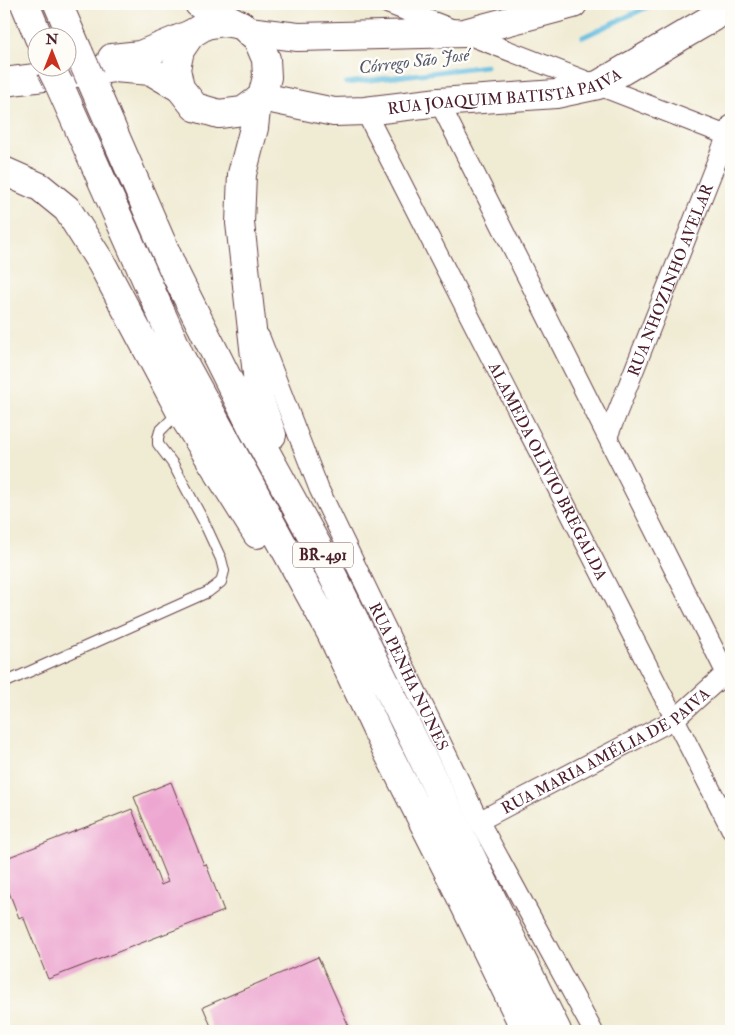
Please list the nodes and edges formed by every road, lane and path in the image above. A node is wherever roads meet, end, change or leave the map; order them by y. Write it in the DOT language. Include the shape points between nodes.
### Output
graph roads {
  1 [pos="25,4"];
  2 [pos="58,4"];
  3 [pos="199,4"];
  4 [pos="388,4"];
  5 [pos="573,4"];
  6 [pos="729,4"];
  7 [pos="35,28"];
  8 [pos="62,28"];
  9 [pos="244,28"];
  10 [pos="464,33"];
  11 [pos="191,34"];
  12 [pos="78,67"];
  13 [pos="28,68"];
  14 [pos="4,72"];
  15 [pos="73,78"];
  16 [pos="74,78"];
  17 [pos="4,82"];
  18 [pos="598,85"];
  19 [pos="180,88"];
  20 [pos="259,99"];
  21 [pos="439,102"];
  22 [pos="365,111"];
  23 [pos="730,133"];
  24 [pos="4,171"];
  25 [pos="250,310"];
  26 [pos="180,411"];
  27 [pos="608,436"];
  28 [pos="323,556"];
  29 [pos="332,634"];
  30 [pos="729,672"];
  31 [pos="4,683"];
  32 [pos="675,719"];
  33 [pos="479,821"];
  34 [pos="731,829"];
  35 [pos="526,1031"];
  36 [pos="557,1031"];
  37 [pos="593,1031"];
  1 -- 7 [label="main road"];
  2 -- 8 [label="main road, BR-491"];
  3 -- 9 [label="main road"];
  4 -- 10 [label="street"];
  5 -- 10 [label="main road"];
  6 -- 18 [label="main road, RUA JOAQUIM BATISTA PAIVA" via="714,17"];
  9 -- 10 [label="main road" via="298,37"];
  9 -- 11 [label="main road" via="223,22 206,25"];
  9 -- 20 [label="main road" via="257,38 266,59 267,77"];
  10 -- 18 [label="street"];
  11 -- 12 [label="main road" via="140,55"];
  11 -- 19 [label="main road" via="180,50 176,69"];
  13 -- 14 [label="main road"];
  15 -- 29 [label="main road, BR-491" via="182,358"];
  16 -- 28 [label="main road, BR-491" via="253,429"];
  17 -- 19 [label="main road" via="114,68 151,71"];
  18 -- 21 [label="main road, RUA JOAQUIM BATISTA PAIVA" via="556,94"];
  18 -- 23 [label="street"];
  19 -- 20 [label="main road" via="196,107 219,114 243,111"];
  20 -- 22 [label="main road, RUA JOAQUIM BATISTA PAIVA" via="334,112"];
  20 -- 25 [label="main road" via="242,174 240,223"];
  21 -- 22 [label="main road, RUA JOAQUIM BATISTA PAIVA"];
  21 -- 27 [label="street"];
  22 -- 32 [label="street, ALAMEDA OLIVIO BREGALDA"];
  23 -- 27 [label="street, RUA NHOZINHO AVELAR"];
  24 -- 26 [label="main road" via="40,187 67,209 102,264"];
  25 -- 28 [label="main road" via="260,401"];
  25 -- 33 [label="street, RUA PENHA NUNES" via="319,490"];
  26 -- 29 [label="main road" via="284,576"];
  26 -- 31 [label="lane" via="160,431 158,444 204,520 221,559 222,582 208,592"];
  27 -- 30 [label="street"];
  28 -- 36 [label="main road, BR-491"];
  29 -- 35 [label="main road, BR-491"];
  30 -- 32 [label="street, RUA MARIA AMÉLIA DE PAIVA"];
  32 -- 33 [label="street, RUA MARIA AMÉLIA DE PAIVA"];
  32 -- 34 [label="street, ALAMEDA OLIVIO BREGALDA"];
  33 -- 37 [label="street, RUA PENHA NUNES"];
}
